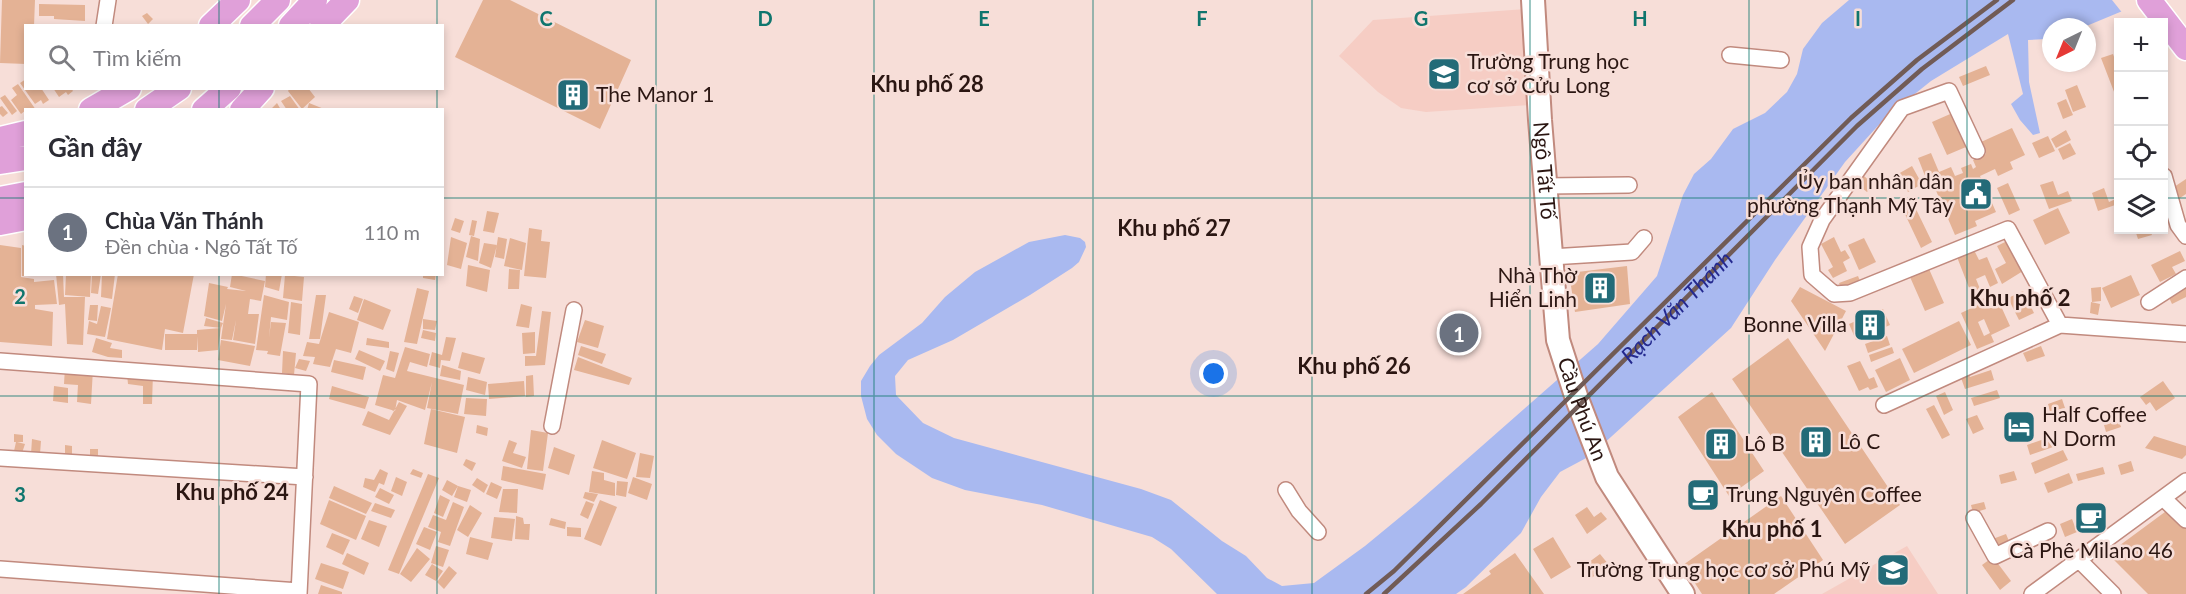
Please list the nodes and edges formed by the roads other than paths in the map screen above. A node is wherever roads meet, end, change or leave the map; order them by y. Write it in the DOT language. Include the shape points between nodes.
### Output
graph roads {
  1 [pos="108,0"];
  2 [pos="238,0"];
  3 [pos="278,0"];
  4 [pos="315,0"];
  5 [pos="347,0"];
  6 [pos="1533,0"];
  7 [pos="2149,0"];
  8 [pos="104,24"];
  9 [pos="213,24"];
  10 [pos="254,24"];
  11 [pos="293,24"];
  12 [pos="324,24"];
  13 [pos="2186,48"];
  14 [pos="1730,55"];
  15 [pos="1781,60"];
  16 [pos="176,90"];
  17 [pos="227,90"];
  18 [pos="260,90"];
  19 [pos="117,92"];
  20 [pos="94,108"];
  21 [pos="150,108"];
  22 [pos="206,108"];
  23 [pos="244,108"];
  24 [pos="24,133"];
  25 [pos="0,139"];
  26 [pos="1977,151"];
  27 [pos="24,158"];
  28 [pos="0,162"];
  29 [pos="2164,180"];
  30 [pos="1629,185"];
  31 [pos="1545,186"];
  32 [pos="24,194"];
  33 [pos="0,199"];
  34 [pos="24,218"];
  35 [pos="0,223"];
  36 [pos="2186,236"];
  37 [pos="1644,238"];
  38 [pos="1551,257"];
  39 [pos="2186,278"];
  40 [pos="2149,302"];
  41 [pos="574,310"];
  42 [pos="2060,325"];
  43 [pos="2186,334"];
  44 [pos="1558,340"];
  45 [pos="0,361"];
  46 [pos="1884,405"];
  47 [pos="552,426"];
  48 [pos="0,458"];
  49 [pos="305,477"];
  50 [pos="2186,481"];
  51 [pos="1286,490"];
  52 [pos="2163,498"];
  53 [pos="1974,518"];
  54 [pos="2186,520"];
  55 [pos="2048,531"];
  56 [pos="1318,532"];
  57 [pos="2079,560"];
  58 [pos="0,569"];
  59 [pos="299,593"];
  60 [pos="1683,594"];
  61 [pos="2032,594"];
  62 [pos="2113,594"];
  1 -- 8 [label="street"];
  2 -- 9 [label="main road"];
  3 -- 10 [label="main road"];
  4 -- 11 [label="main road"];
  5 -- 12 [label="main road"];
  6 -- 31 [label="street, Ngô Tất Tố"];
  7 -- 13 [label="main road"];
  14 -- 15 [label="street"];
  16 -- 21 [label="main road"];
  17 -- 22 [label="main road"];
  18 -- 23 [label="main road"];
  19 -- 20 [label="main road"];
  24 -- 25 [label="main road"];
  26 -- 42 [label="street" via="1949,91 1902,108 1822,220 1810,247 1812,275 1834,294 1850,293 2008,229"];
  27 -- 28 [label="main road"];
  29 -- 36 [label="street" via="2178,225"];
  30 -- 31 [label="street"];
  31 -- 38 [label="street, Ngô Tất Tố"];
  32 -- 33 [label="main road"];
  34 -- 35 [label="main road"];
  37 -- 38 [label="street" via="1632,252"];
  38 -- 44 [label="street, Ngô Tất Tố"];
  39 -- 40 [label="street"];
  41 -- 47 [label="street"];
  42 -- 43 [label="street"];
  42 -- 46 [label="street"];
  44 -- 60 [label="street, Cầu Phú An" via="1607,477"];
  45 -- 49 [label="street" via="309,384"];
  48 -- 49 [label="street"];
  49 -- 59 [label="street"];
  50 -- 52 [label="street"];
  51 -- 56 [label="street"];
  52 -- 54 [label="street"];
  52 -- 57 [label="street"];
  53 -- 55 [label="street" via="1995,556"];
  57 -- 61 [label="street"];
  57 -- 62 [label="street"];
  58 -- 59 [label="street"];
}
